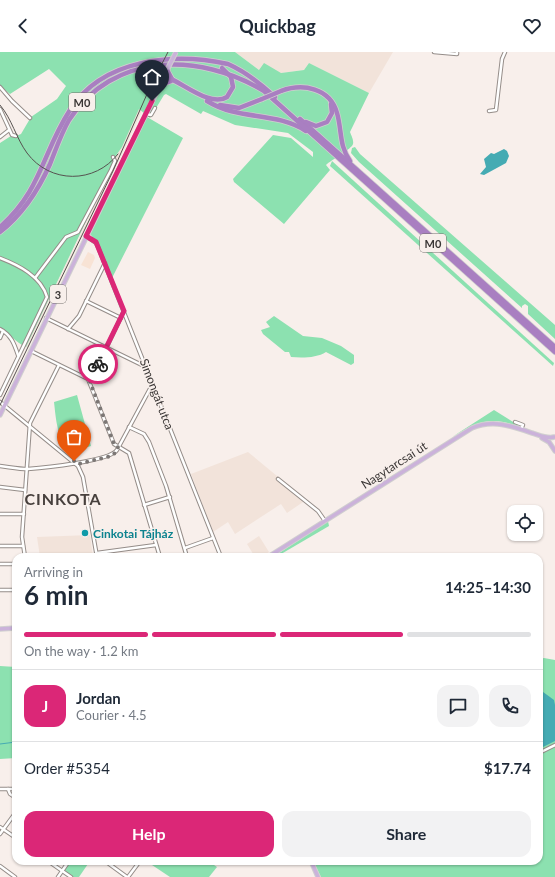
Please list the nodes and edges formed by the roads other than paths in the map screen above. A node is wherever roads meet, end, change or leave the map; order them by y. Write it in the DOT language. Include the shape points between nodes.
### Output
graph roads {
  1 [pos="174,52"];
  2 [pos="434,52"];
  3 [pos="505,52"];
  4 [pos="457,53"];
  5 [pos="164,54"];
  6 [pos="209,62"];
  7 [pos="168,69"];
  8 [pos="164,76"];
  9 [pos="171,80"];
  10 [pos="0,86"];
  11 [pos="158,88"];
  12 [pos="207,99"];
  13 [pos="331,102"];
  14 [pos="155,108"];
  15 [pos="0,110"];
  16 [pos="489,111"];
  17 [pos="145,114"];
  18 [pos="297,116"];
  19 [pos="30,118"];
  20 [pos="9,130"];
  21 [pos="16,136"];
  22 [pos="0,137"];
  23 [pos="316,138"];
  24 [pos="113,157"];
  25 [pos="363,175"];
  26 [pos="0,227"];
  27 [pos="0,232"];
  28 [pos="86,236"];
  29 [pos="0,258"];
  30 [pos="105,263"];
  31 [pos="35,278"];
  32 [pos="86,301"];
  33 [pos="124,311"];
  34 [pos="46,318"];
  35 [pos="120,318"];
  36 [pos="0,329"];
  37 [pos="68,329"];
  38 [pos="4,331"];
  39 [pos="0,338"];
  40 [pos="24,343"];
  41 [pos="15,345"];
  42 [pos="555,347"];
  43 [pos="106,348"];
  44 [pos="30,351"];
  45 [pos="555,352"];
  46 [pos="18,357"];
  47 [pos="59,365"];
  48 [pos="146,368"];
  49 [pos="90,382"];
  50 [pos="152,384"];
  51 [pos="0,395"];
  52 [pos="0,402"];
  53 [pos="5,405"];
  54 [pos="0,416"];
  55 [pos="515,422"];
  56 [pos="30,425"];
  57 [pos="129,427"];
  58 [pos="521,429"];
  59 [pos="539,436"];
  60 [pos="554,436"];
  61 [pos="551,444"];
  62 [pos="118,447"];
  63 [pos="555,451"];
  64 [pos="77,463"];
  65 [pos="0,466"];
  66 [pos="27,469"];
  67 [pos="278,479"];
  68 [pos="0,487"];
  69 [pos="25,490"];
  70 [pos="170,497"];
  71 [pos="144,505"];
  72 [pos="0,514"];
  73 [pos="24,514"];
  74 [pos="325,520"];
  75 [pos="213,538"];
  76 [pos="156,545"];
  77 [pos="0,546"];
  78 [pos="23,546"];
  79 [pos="185,548"];
  80 [pos="24,553"];
  81 [pos="97,553"];
  82 [pos="109,553"];
  83 [pos="159,553"];
  84 [pos="186,553"];
  85 [pos="219,553"];
  86 [pos="274,553"];
  87 [pos="0,564"];
  88 [pos="12,564"];
  89 [pos="0,590"];
  90 [pos="12,590"];
  91 [pos="12,628"];
  92 [pos="0,629"];
  93 [pos="555,745"];
  94 [pos="543,751"];
  95 [pos="8,789"];
  96 [pos="12,789"];
  97 [pos="0,790"];
  98 [pos="12,795"];
  99 [pos="12,818"];
  100 [pos="0,827"];
  101 [pos="4,829"];
  102 [pos="0,834"];
  103 [pos="12,835"];
  104 [pos="54,865"];
  105 [pos="67,865"];
  106 [pos="111,865"];
  107 [pos="137,865"];
  108 [pos="313,865"];
  109 [pos="0,866"];
  110 [pos="62,871"];
  111 [pos="15,877"];
  112 [pos="58,877"];
  113 [pos="71,877"];
  114 [pos="128,877"];
  115 [pos="318,877"];
  1 -- 7 [label="main road, 3, bridge"];
  1 -- 18 [label="highway, M0" via="203,56 234,66 259,83"];
  2 -- 4 [label="street"];
  3 -- 16 [label="street" via="496,110"];
  5 -- 26 [label="highway, M0" via="130,62 95,82 70,109 34,186"];
  6 -- 12 [label="highway" via="228,73 233,87 223,100"];
  6 -- 23 [label="highway, M0" via="257,86"];
  6 -- 27 [label="highway, M0" via="177,58 150,61 121,71 98,86 83,100 69,120 36,192 19,215"];
  7 -- 8 [label="main road, 3"];
  7 -- 9 [label="highway"];
  8 -- 9 [label="highway"];
  8 -- 11 [label="main road, 3"];
  9 -- 11 [label="highway"];
  9 -- 12 [label="highway"];
  10 -- 19 [label="street"];
  11 -- 17 [label="main road, 3"];
  12 -- 13 [label="highway, bridge" via="228,107 239,108 281,91 295,87 310,87"];
  12 -- 23 [label="highway" via="232,112 289,122"];
  13 -- 18 [label="highway" via="332,116 325,124 312,125"];
  13 -- 25 [label="highway" via="337,114 344,151"];
  14 -- 17 [label="street" via="150,115"];
  15 -- 20 [label="street"];
  17 -- 28 [label="main road, 3"];
  18 -- 25 [label="highway, M0"];
  20 -- 21 [label="street"];
  20 -- 22 [label="street"];
  23 -- 45 [label="highway, M0"];
  24 -- 31 [label="street" via="111,170 78,232 66,237"];
  25 -- 42 [label="highway, M0"];
  28 -- 30 [label="street, Simongát utca" via="98,247"];
  28 -- 34 [label="main road, 3"];
  29 -- 31 [label="street"];
  30 -- 32 [label="street"];
  30 -- 33 [label="street, Simongát utca"];
  31 -- 40 [label="street" via="46,294 46,299"];
  32 -- 35 [label="street"];
  32 -- 37 [label="street" via="79,316"];
  33 -- 35 [label="street"];
  33 -- 48 [label="street, Simongát utca"];
  34 -- 37 [label="street"];
  34 -- 44 [label="main road, 3"];
  35 -- 43 [label="street"];
  36 -- 38 [label="street"];
  37 -- 43 [label="street"];
  38 -- 39 [label="street"];
  38 -- 41 [label="street" via="10,335"];
  40 -- 41 [label="street" via="20,347"];
  40 -- 46 [label="street"];
  41 -- 46 [label="street"];
  43 -- 48 [label="street"];
  43 -- 49 [label="street"];
  44 -- 47 [label="street"];
  44 -- 53 [label="main road, 3"];
  46 -- 51 [label="street"];
  47 -- 49 [label="street"];
  47 -- 56 [label="street"];
  48 -- 50 [label="street, Simongát utca"];
  49 -- 62 [label="street" via="114,444"];
  50 -- 57 [label="street"];
  50 -- 75 [label="street, Simongát utca"];
  52 -- 53 [label="street"];
  53 -- 54 [label="main road, 3"];
  53 -- 56 [label="street"];
  55 -- 58 [label="street" via="523,425"];
  56 -- 64 [label="street"];
  56 -- 66 [label="street"];
  57 -- 62 [label="street"];
  57 -- 70 [label="street" via="144,434"];
  58 -- 59 [label="main road, Nagytarcsai út"];
  58 -- 74 [label="main road, Nagytarcsai út" via="493,423 472,428"];
  59 -- 60 [label="main road, Nagytarcsai út"];
  59 -- 61 [label="main road, Nagytarcsai út"];
  60 -- 61 [label="main road, Nagytarcsai út"];
  61 -- 63 [label="main road, Nagytarcsai út"];
  62 -- 64 [label="street" via="111,456"];
  62 -- 71 [label="street" via="129,453"];
  64 -- 66 [label="street"];
  64 -- 81 [label="street" via="83,477"];
  65 -- 66 [label="street"];
  66 -- 69 [label="street"];
  67 -- 74 [label="street" via="318,511"];
  68 -- 69 [label="street"];
  69 -- 73 [label="street"];
  70 -- 71 [label="street"];
  70 -- 79 [label="street"];
  71 -- 76 [label="street"];
  72 -- 73 [label="street"];
  73 -- 78 [label="street"];
  74 -- 86 [label="main road, Nagytarcsai út"];
  75 -- 79 [label="street"];
  75 -- 85 [label="street, Simongát utca"];
  76 -- 82 [label="street"];
  76 -- 83 [label="street"];
  77 -- 78 [label="street"];
  78 -- 80 [label="street"];
  79 -- 84 [label="street"];
  87 -- 88 [label="street"];
  89 -- 90 [label="street"];
  91 -- 92 [label="main road"];
  93 -- 94 [label="street"];
  95 -- 96 [label="street"];
  95 -- 97 [label="street"];
  95 -- 98 [label="street"];
  99 -- 101 [label="street"];
  100 -- 101 [label="street"];
  101 -- 102 [label="street"];
  101 -- 103 [label="street"];
  104 -- 110 [label="street"];
  105 -- 110 [label="street"];
  106 -- 114 [label="street"];
  107 -- 114 [label="street"];
  108 -- 115 [label="main road"];
  109 -- 111 [label="street"];
  110 -- 112 [label="street"];
  110 -- 113 [label="street"];
}
